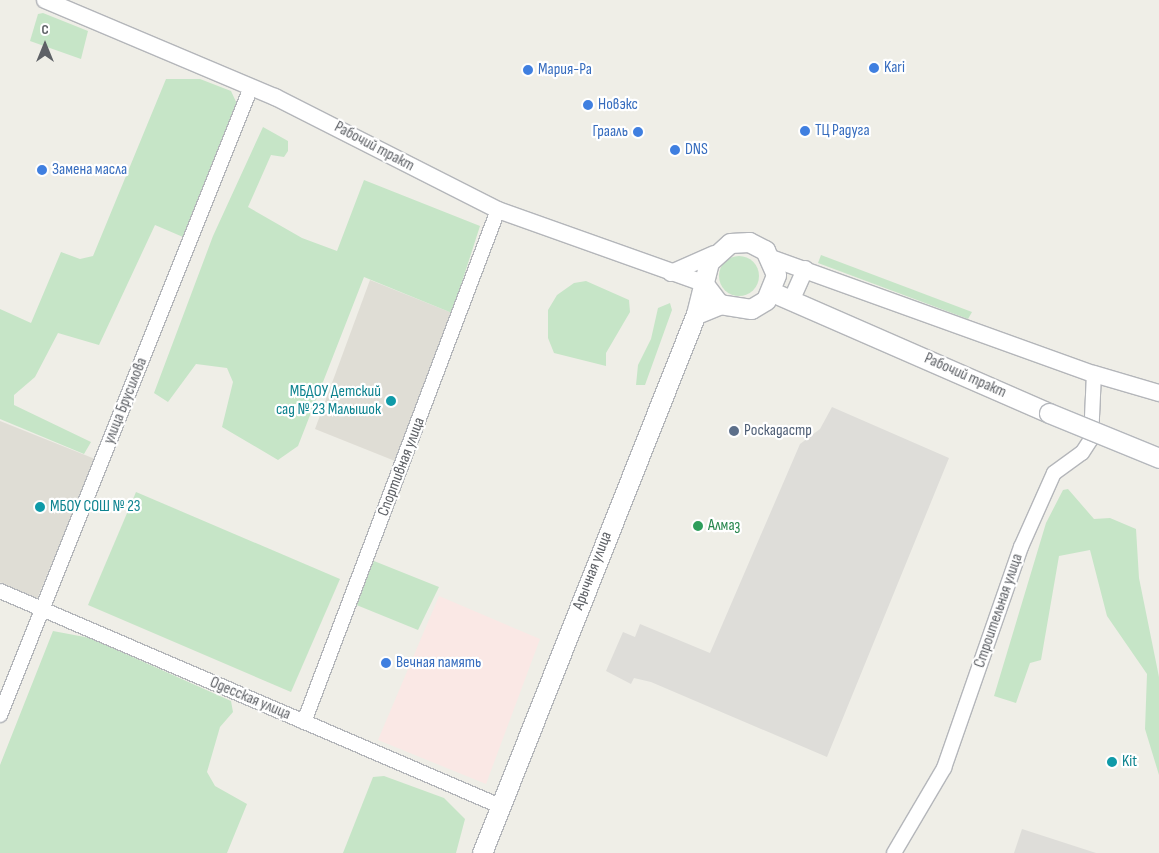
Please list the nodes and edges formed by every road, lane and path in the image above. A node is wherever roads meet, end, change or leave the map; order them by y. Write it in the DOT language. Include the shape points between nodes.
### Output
graph roads {
  1 [pos="45,0"];
  2 [pos="251,87"];
  3 [pos="498,210"];
  4 [pos="714,254"];
  5 [pos="771,258"];
  6 [pos="805,269"];
  7 [pos="671,273"];
  8 [pos="706,284"];
  9 [pos="773,288"];
  10 [pos="791,300"];
  11 [pos="721,304"];
  12 [pos="696,314"];
  13 [pos="1094,374"];
  14 [pos="1159,393"];
  15 [pos="1159,458"];
  16 [pos="0,591"];
  17 [pos="43,611"];
  18 [pos="0,716"];
  19 [pos="304,722"];
  20 [pos="500,806"];
  21 [pos="482,853"];
  22 [pos="894,853"];
  1 -- 2 [label="street, Рабочий тракт"];
  2 -- 3 [label="street, Рабочий тракт"];
  2 -- 17 [label="street, улица Брусилова"];
  3 -- 7 [label="street, Рабочий тракт"];
  3 -- 19 [label="street, Спортивная улица"];
  4 -- 5 [label="main road" via="730,243 749,242"];
  4 -- 7 [label="street"];
  4 -- 8 [label="main road"];
  5 -- 6 [label="street"];
  5 -- 9 [label="main road"];
  6 -- 9 [label="street"];
  6 -- 10 [label="street"];
  6 -- 13 [label="street"];
  7 -- 8 [label="street, Рабочий тракт"];
  8 -- 11 [label="street"];
  8 -- 12 [label="main road, Арычная улица"];
  9 -- 10 [label="main road, Рабочий тракт"];
  9 -- 11 [label="main road" via="751,309"];
  10 -- 15 [label="main road, Рабочий тракт, bridge"];
  11 -- 12 [label="main road"];
  12 -- 20 [label="main road, Арычная улица"];
  13 -- 14 [label="street"];
  13 -- 22 [label="street, Строительная улица" via="1091,439 1082,453 1054,473 1021,547 944,768"];
  16 -- 17 [label="street, Одесская улица"];
  17 -- 18 [label="street, улица Брусилова"];
  17 -- 19 [label="street, Одесская улица"];
  19 -- 20 [label="street, Одесская улица"];
  20 -- 21 [label="main road, Арычная улица"];
}
